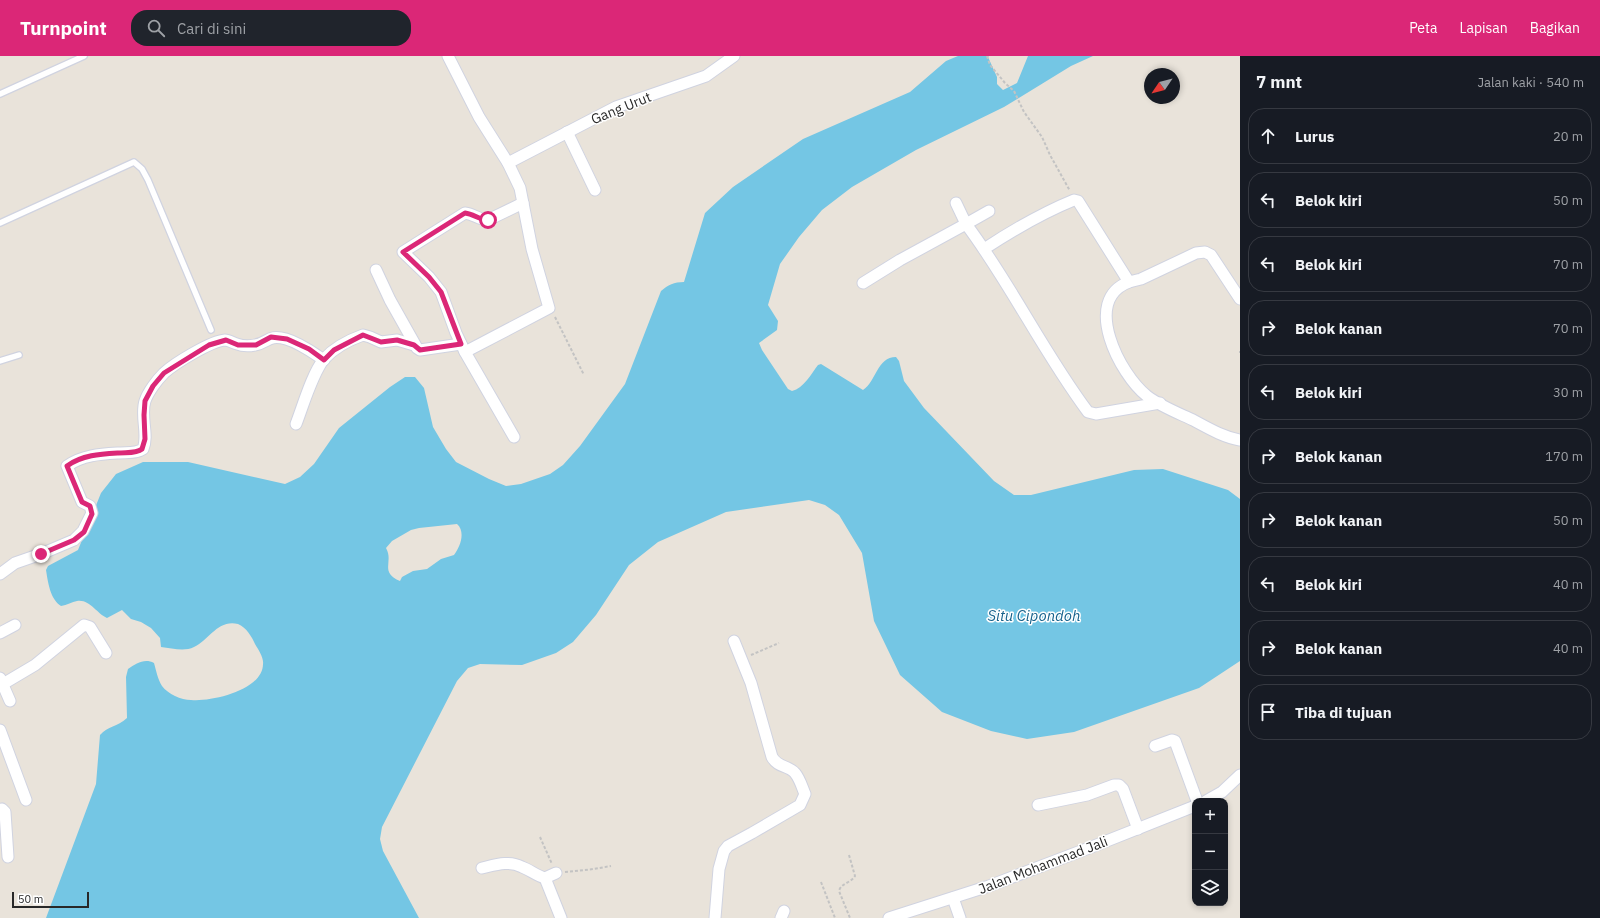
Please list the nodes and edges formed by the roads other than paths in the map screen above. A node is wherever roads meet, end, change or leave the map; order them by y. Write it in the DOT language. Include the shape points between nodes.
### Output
graph roads {
  1 [pos="84,56"];
  2 [pos="448,56"];
  3 [pos="734,56"];
  4 [pos="0,94"];
  5 [pos="567,132"];
  6 [pos="508,163"];
  7 [pos="595,190"];
  8 [pos="523,203"];
  9 [pos="956,203"];
  10 [pos="989,211"];
  11 [pos="0,223"];
  12 [pos="966,224"];
  13 [pos="984,249"];
  14 [pos="376,270"];
  15 [pos="1129,282"];
  16 [pos="863,283"];
  17 [pos="1240,299"];
  18 [pos="211,330"];
  19 [pos="414,345"];
  20 [pos="463,348"];
  21 [pos="19,355"];
  22 [pos="324,360"];
  23 [pos="0,361"];
  24 [pos="1160,403"];
  25 [pos="296,424"];
  26 [pos="514,437"];
  27 [pos="1240,440"];
  28 [pos="0,574"];
  29 [pos="15,625"];
  30 [pos="0,633"];
  31 [pos="734,642"];
  32 [pos="106,653"];
  33 [pos="2,680"];
  34 [pos="10,701"];
  35 [pos="0,730"];
  36 [pos="1155,746"];
  37 [pos="1240,775"];
  38 [pos="1196,798"];
  39 [pos="1211,798"];
  40 [pos="26,800"];
  41 [pos="1038,805"];
  42 [pos="1192,807"];
  43 [pos="0,810"];
  44 [pos="1138,829"];
  45 [pos="8,857"];
  46 [pos="482,868"];
  47 [pos="556,873"];
  48 [pos="545,878"];
  49 [pos="953,898"];
  50 [pos="561,918"];
  51 [pos="715,918"];
  52 [pos="890,918"];
  53 [pos="960,918"];
  1 -- 4 [label="lane"];
  2 -- 6 [label="street" via="479,117"];
  3 -- 5 [label="street, Gang Urut" via="706,76 616,107"];
  5 -- 6 [label="street, Gang Urut"];
  5 -- 7 [label="street"];
  6 -- 8 [label="street" via="520,188"];
  8 -- 20 [label="street" via="532,249 549,308"];
  8 -- 20 [label="street" via="488,220 465,213 403,252 441,292"];
  9 -- 12 [label="street"];
  10 -- 12 [label="street"];
  11 -- 18 [label="lane" via="134,162 138,164 148,180"];
  12 -- 13 [label="street"];
  12 -- 16 [label="street"];
  13 -- 15 [label="street" via="1048,210 1074,200 1081,204"];
  13 -- 24 [label="street" via="1088,412 1096,414"];
  14 -- 19 [label="street"];
  15 -- 17 [label="street" via="1141,279 1196,253 1205,252 1211,255"];
  15 -- 24 [label="street" via="1121,285 1112,294 1106,314 1107,328 1114,350 1132,381 1148,397"];
  19 -- 20 [label="street" via="420,350"];
  19 -- 22 [label="street" via="397,340 381,342 363,335 334,350"];
  20 -- 26 [label="street"];
  21 -- 23 [label="lane"];
  22 -- 25 [label="street" via="315,375"];
  22 -- 28 [label="street" via="309,349 287,339 271,337 256,345 238,345 226,340 209,345 188,357 164,373 145,401 145,439 142,449 136,452 88,456 67,466 82,502 90,506 92,514 84,532 74,540 15,563"];
  24 -- 27 [label="street" via="1223,436"];
  29 -- 30 [label="street"];
  31 -- 51 [label="street" via="751,684 772,757 777,764 795,773 805,794 800,805 728,846 724,851 718,869"];
  32 -- 33 [label="street" via="90,627 84,625 35,665"];
  33 -- 34 [label="street"];
  35 -- 40 [label="street"];
  36 -- 38 [label="street" via="1176,741"];
  37 -- 39 [label="street"];
  41 -- 44 [label="street" via="1081,797 1119,785 1123,789"];
  42 -- 44 [label="street, Jalan Mohammad Jali"];
  43 -- 45 [label="street" via="5,812"];
  44 -- 49 [label="street, Jalan Mohammad Jali"];
  46 -- 48 [label="street" via="505,863 520,866"];
  47 -- 48 [label="street"];
  48 -- 50 [label="street"];
  49 -- 52 [label="street, Jalan Mohammad Jali"];
  49 -- 53 [label="street"];
}
